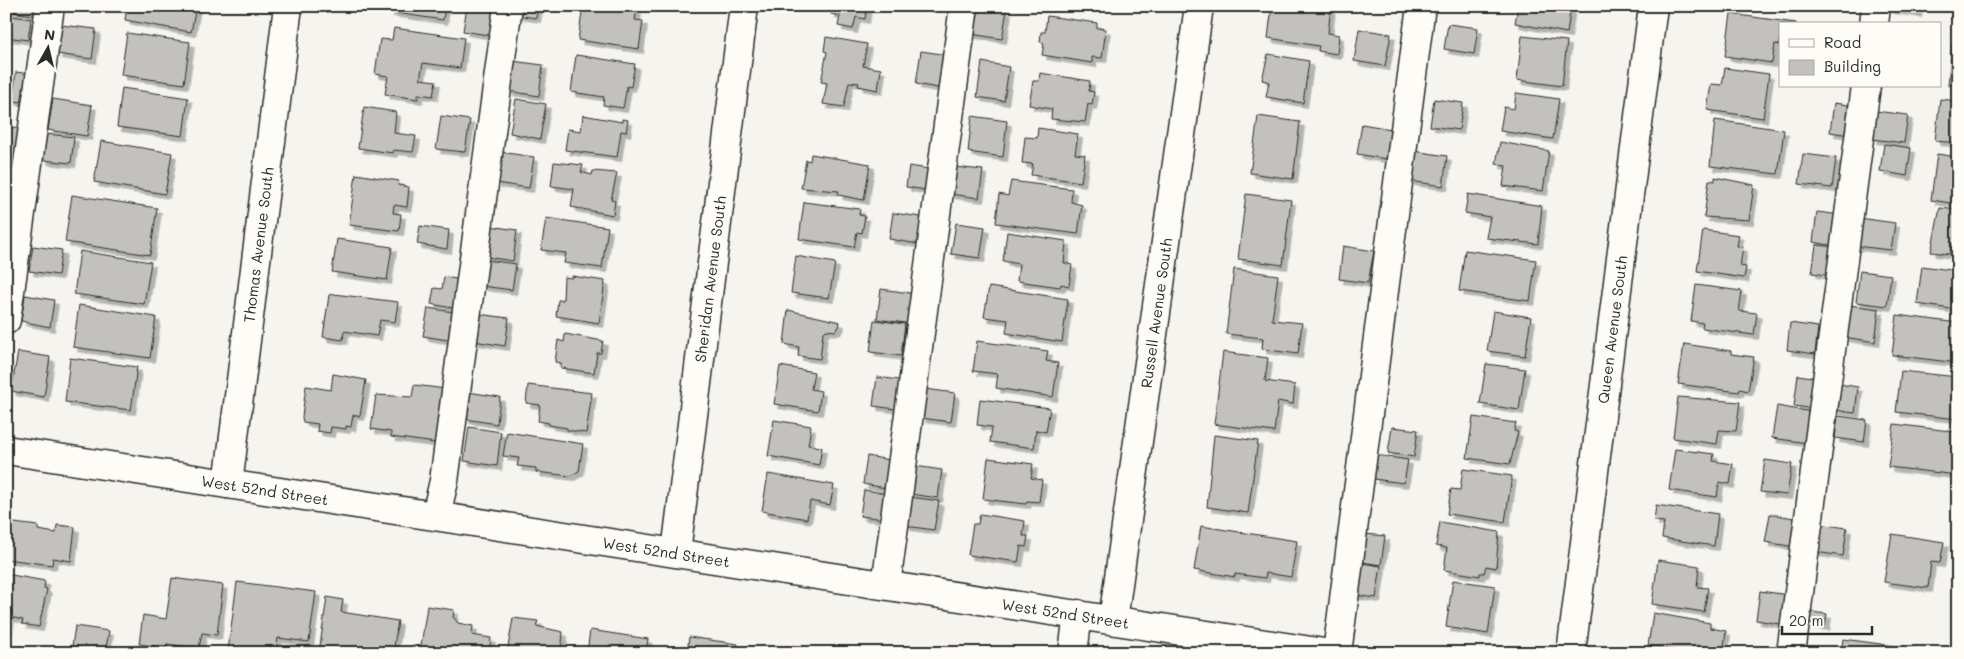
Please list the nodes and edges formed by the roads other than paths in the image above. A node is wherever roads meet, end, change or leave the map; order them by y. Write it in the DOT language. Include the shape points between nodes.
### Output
graph roads {
  1 [pos="50,6"];
  2 [pos="288,6"];
  3 [pos="508,6"];
  4 [pos="744,6"];
  5 [pos="964,6"];
  6 [pos="1199,6"];
  7 [pos="1421,6"];
  8 [pos="1653,6"];
  9 [pos="1876,6"];
  10 [pos="1874,22"];
  11 [pos="1866,88"];
  12 [pos="6,320"];
  13 [pos="6,450"];
  14 [pos="228,484"];
  15 [pos="436,516"];
  16 [pos="676,552"];
  17 [pos="886,585"];
  18 [pos="1078,614"];
  19 [pos="1113,620"];
  20 [pos="1073,653"];
  21 [pos="1324,653"];
  22 [pos="1337,653"];
  23 [pos="1571,653"];
  24 [pos="1792,653"];
  1 -- 12 [label="street"];
  2 -- 14 [label="street, Thomas Avenue South"];
  3 -- 15 [label="street" via="444,481"];
  4 -- 16 [label="street, Sheridan Avenue South"];
  5 -- 17 [label="street"];
  6 -- 19 [label="street, Russell Avenue South"];
  7 -- 22 [label="street"];
  8 -- 23 [label="street, Queen Avenue South"];
  9 -- 10 [label="street"];
  11 -- 24 [label="street"];
  13 -- 14 [label="street, West 52nd Street"];
  14 -- 15 [label="street, West 52nd Street"];
  15 -- 16 [label="street, West 52nd Street"];
  16 -- 17 [label="street, West 52nd Street"];
  17 -- 18 [label="street, West 52nd Street"];
  18 -- 19 [label="street, West 52nd Street"];
  18 -- 20 [label="street"];
  19 -- 21 [label="street, West 52nd Street"];
}
